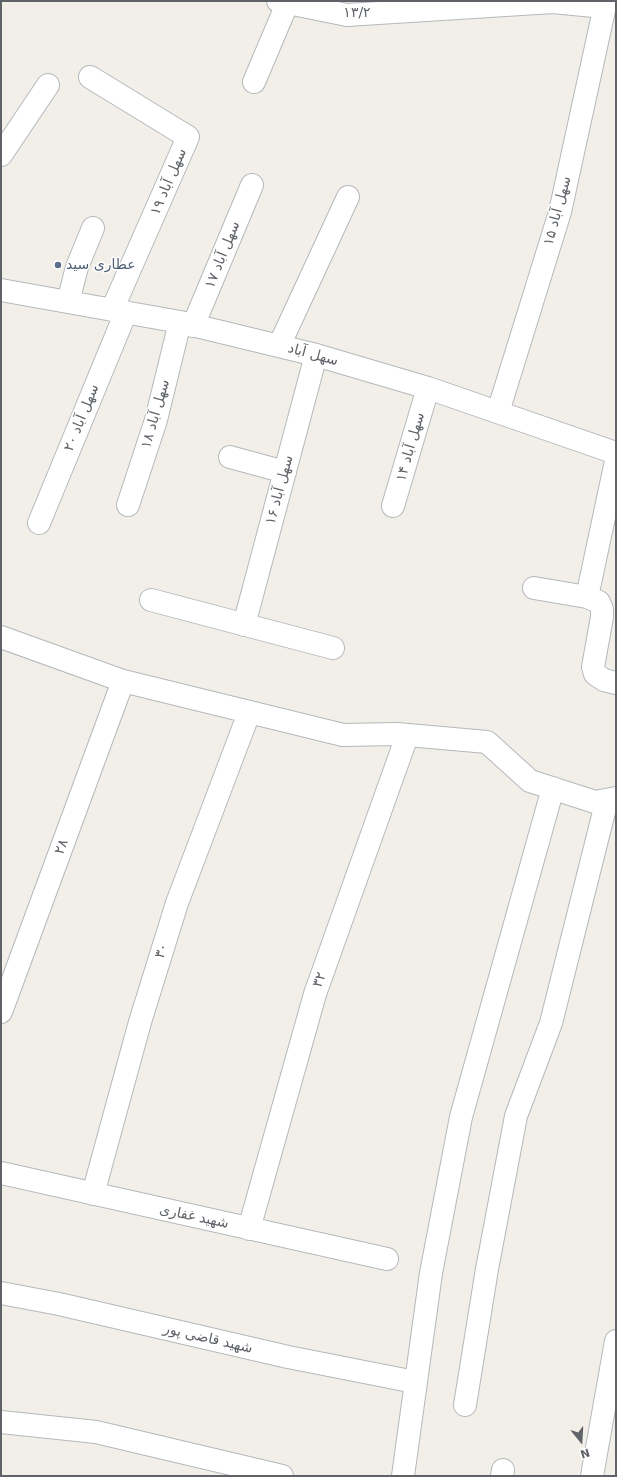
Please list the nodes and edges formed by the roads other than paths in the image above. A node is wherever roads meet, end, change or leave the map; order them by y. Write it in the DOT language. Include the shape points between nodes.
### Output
graph roads {
  1 [pos="282,2"];
  2 [pos="605,4"];
  3 [pos="437,5"];
  4 [pos="90,77"];
  5 [pos="254,82"];
  6 [pos="48,85"];
  7 [pos="1,154"];
  8 [pos="252,184"];
  9 [pos="348,197"];
  10 [pos="93,228"];
  11 [pos="1,290"];
  12 [pos="68,302"];
  13 [pos="119,311"];
  14 [pos="187,324"];
  15 [pos="279,346"];
  16 [pos="316,355"];
  17 [pos="428,388"];
  18 [pos="498,412"];
  19 [pos="616,453"];
  20 [pos="230,457"];
  21 [pos="616,461"];
  22 [pos="285,472"];
  23 [pos="128,504"];
  24 [pos="393,506"];
  25 [pos="39,523"];
  26 [pos="534,588"];
  27 [pos="587,597"];
  28 [pos="152,600"];
  29 [pos="244,625"];
  30 [pos="2,642"];
  31 [pos="333,648"];
  32 [pos="123,681"];
  33 [pos="616,683"];
  34 [pos="249,713"];
  35 [pos="407,736"];
  36 [pos="553,788"];
  37 [pos="611,799"];
  38 [pos="1,1012"];
  39 [pos="1,1173"];
  40 [pos="93,1194"];
  41 [pos="249,1229"];
  42 [pos="387,1259"];
  43 [pos="1,1293"];
  44 [pos="616,1341"];
  45 [pos="416,1382"];
  46 [pos="465,1405"];
  47 [pos="1,1422"];
  48 [pos="282,1476"];
  49 [pos="403,1476"];
  50 [pos="592,1476"];
  1 -- 3 [label="street, ۱۳/۲" via="347,15"];
  1 -- 5 [label="street"];
  2 -- 3 [label="street, ۱۳/۲" via="553,2"];
  2 -- 18 [label="street, سهل آباد ۱۵" via="560,212"];
  4 -- 13 [label="street, سهل آباد ۱۹" via="188,137"];
  6 -- 7 [label="street"];
  8 -- 14 [label="street, سهل آباد ۱۷"];
  9 -- 15 [label="street"];
  10 -- 12 [label="street" via="77,267"];
  11 -- 12 [label="street, سهل آباد"];
  12 -- 13 [label="street, سهل آباد"];
  13 -- 14 [label="street, سهل آباد"];
  13 -- 25 [label="street, سهل آباد ۲۰"];
  14 -- 15 [label="street, سهل آباد"];
  14 -- 23 [label="street, سهل آباد ۱۸"];
  15 -- 16 [label="street, سهل آباد"];
  16 -- 17 [label="street, سهل آباد"];
  16 -- 22 [label="street, سهل آباد ۱۶"];
  17 -- 18 [label="street, سهل آباد"];
  17 -- 24 [label="street, سهل آباد ۱۴"];
  18 -- 19 [label="street, سهل آباد"];
  20 -- 22 [label="street"];
  21 -- 27 [label="street"];
  22 -- 29 [label="street, سهل آباد ۱۶"];
  26 -- 27 [label="street"];
  27 -- 33 [label="street" via="599,602 602,609 593,667 596,674 604,680"];
  28 -- 29 [label="street"];
  29 -- 31 [label="street"];
  30 -- 32 [label="street"];
  32 -- 34 [label="street"];
  32 -- 38 [label="street, ۲۸"];
  34 -- 35 [label="street" via="343,735"];
  34 -- 40 [label="street, ۳۰" via="177,903 140,1022"];
  35 -- 36 [label="street" via="488,742 530,781"];
  35 -- 41 [label="street, ۳۲" via="315,994"];
  36 -- 37 [label="street" via="595,802"];
  36 -- 45 [label="street" via="461,1117 430,1273"];
  37 -- 46 [label="street" via="551,1023 516,1116"];
  39 -- 40 [label="street, شهید غفاری"];
  40 -- 41 [label="street, شهید غفاری"];
  41 -- 42 [label="street, شهید غفاری"];
  43 -- 45 [label="street, شهید قاضی پور" via="288,1357"];
  44 -- 50 [label="street"];
  45 -- 49 [label="street"];
  47 -- 48 [label="street" via="96,1432"];
}
